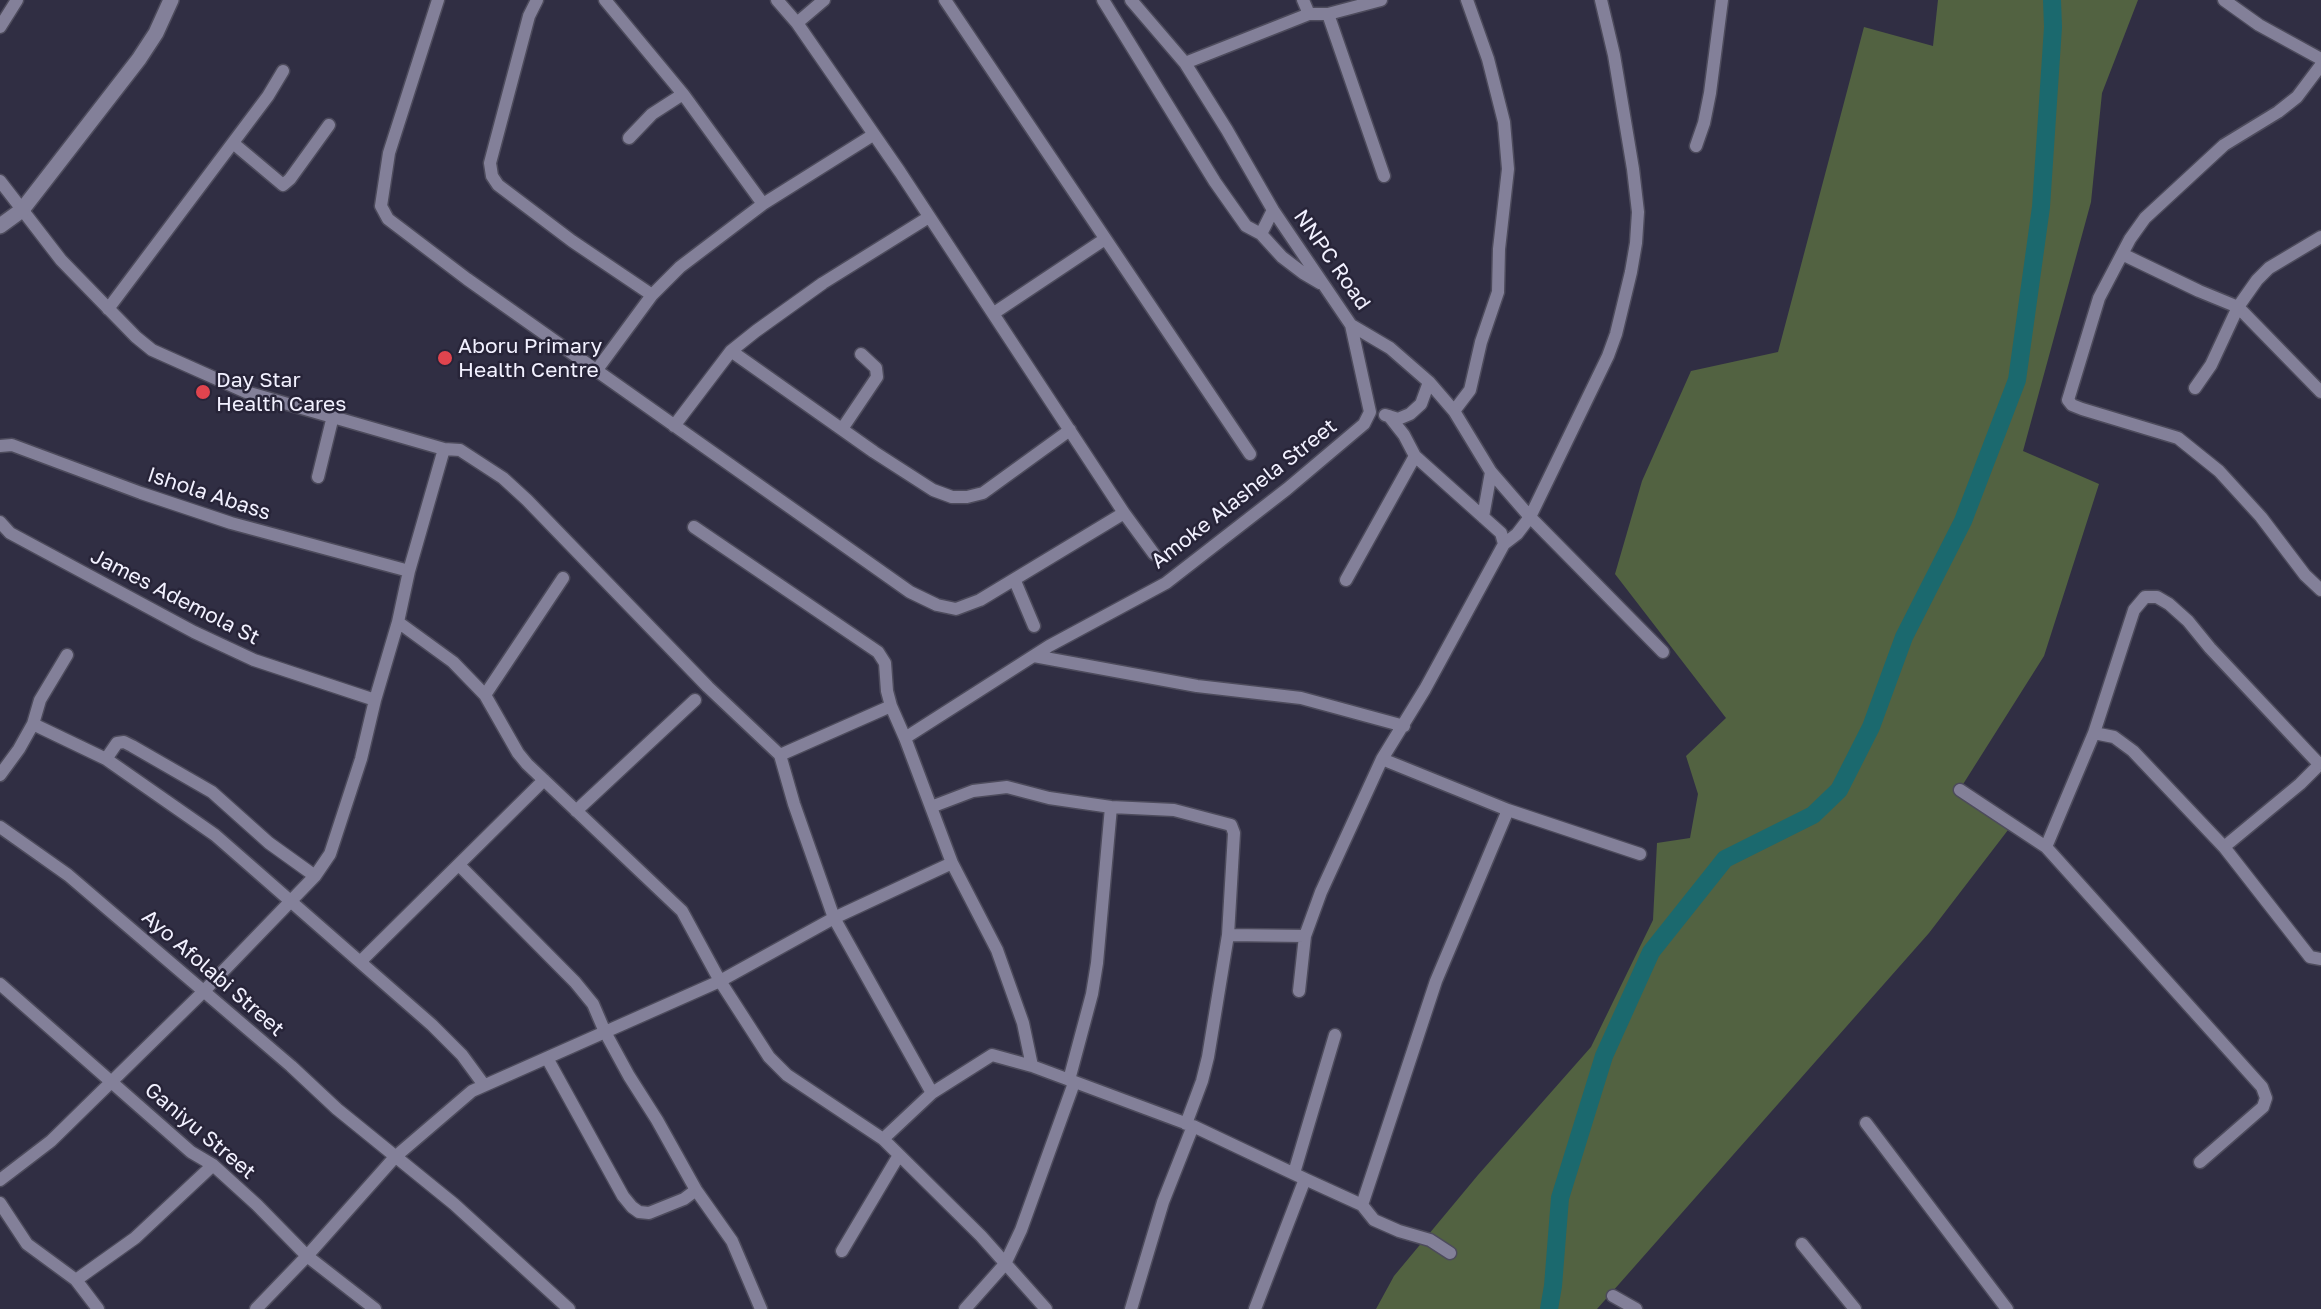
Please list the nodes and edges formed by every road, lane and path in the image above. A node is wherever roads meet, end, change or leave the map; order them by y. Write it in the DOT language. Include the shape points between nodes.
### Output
graph roads {
  1 [pos="18,0"];
  2 [pos="171,0"];
  3 [pos="438,0"];
  4 [pos="537,0"];
  5 [pos="605,0"];
  6 [pos="777,0"];
  7 [pos="824,0"];
  8 [pos="945,0"];
  9 [pos="1103,0"];
  10 [pos="1131,0"];
  11 [pos="1303,0"];
  12 [pos="1380,0"];
  13 [pos="1467,0"];
  14 [pos="1601,0"];
  15 [pos="1722,0"];
  16 [pos="2224,0"];
  17 [pos="1309,14"];
  18 [pos="1328,14"];
  19 [pos="797,23"];
  20 [pos="0,27"];
  21 [pos="2321,58"];
  22 [pos="1185,63"];
  23 [pos="2321,65"];
  24 [pos="283,71"];
  25 [pos="683,94"];
  26 [pos="329,124"];
  27 [pos="873,135"];
  28 [pos="629,138"];
  29 [pos="232,143"];
  30 [pos="1696,146"];
  31 [pos="1384,176"];
  32 [pos="0,181"];
  33 [pos="763,204"];
  34 [pos="22,210"];
  35 [pos="1273,210"];
  36 [pos="929,217"];
  37 [pos="0,226"];
  38 [pos="1261,234"];
  39 [pos="2321,237"];
  40 [pos="1106,239"];
  41 [pos="2122,254"];
  42 [pos="1324,285"];
  43 [pos="652,296"];
  44 [pos="2238,307"];
  45 [pos="108,309"];
  46 [pos="994,313"];
  47 [pos="1351,325"];
  48 [pos="732,351"];
  49 [pos="861,354"];
  50 [pos="596,371"];
  51 [pos="1429,382"];
  52 [pos="2195,388"];
  53 [pos="2321,392"];
  54 [pos="1454,411"];
  55 [pos="1370,412"];
  56 [pos="333,416"];
  57 [pos="1389,416"];
  58 [pos="674,426"];
  59 [pos="842,429"];
  60 [pos="1070,430"];
  61 [pos="0,446"];
  62 [pos="444,449"];
  63 [pos="1250,454"];
  64 [pos="1415,456"];
  65 [pos="1491,472"];
  66 [pos="318,477"];
  67 [pos="1124,513"];
  68 [pos="1530,516"];
  69 [pos="1483,517"];
  70 [pos="0,522"];
  71 [pos="694,526"];
  72 [pos="1504,544"];
  73 [pos="1154,554"];
  74 [pos="409,571"];
  75 [pos="563,578"];
  76 [pos="1346,580"];
  77 [pos="1014,581"];
  78 [pos="2321,590"];
  79 [pos="398,622"];
  80 [pos="1034,626"];
  81 [pos="1664,652"];
  82 [pos="67,655"];
  83 [pos="1034,656"];
  84 [pos="485,695"];
  85 [pos="375,700"];
  86 [pos="695,700"];
  87 [pos="891,706"];
  88 [pos="33,724"];
  89 [pos="1404,726"];
  90 [pos="2094,733"];
  91 [pos="906,738"];
  92 [pos="780,755"];
  93 [pos="106,759"];
  94 [pos="1382,759"];
  95 [pos="2320,763"];
  96 [pos="0,775"];
  97 [pos="544,780"];
  98 [pos="1960,790"];
  99 [pos="931,807"];
  100 [pos="1111,807"];
  101 [pos="1508,810"];
  102 [pos="576,811"];
  103 [pos="0,827"];
  104 [pos="2046,847"];
  105 [pos="2224,847"];
  106 [pos="1640,854"];
  107 [pos="952,863"];
  108 [pos="459,865"];
  109 [pos="315,876"];
  110 [pos="291,901"];
  111 [pos="834,918"];
  112 [pos="1228,935"];
  113 [pos="1305,936"];
  114 [pos="2321,959"];
  115 [pos="362,961"];
  116 [pos="720,981"];
  117 [pos="0,984"];
  118 [pos="1299,991"];
  119 [pos="203,992"];
  120 [pos="605,1032"];
  121 [pos="1335,1035"];
  122 [pos="547,1058"];
  123 [pos="1032,1066"];
  124 [pos="112,1081"];
  125 [pos="1072,1081"];
  126 [pos="484,1085"];
  127 [pos="932,1093"];
  128 [pos="1866,1123"];
  129 [pos="1189,1125"];
  130 [pos="883,1138"];
  131 [pos="899,1155"];
  132 [pos="395,1157"];
  133 [pos="2200,1162"];
  134 [pos="213,1165"];
  135 [pos="1299,1176"];
  136 [pos="0,1180"];
  137 [pos="696,1190"];
  138 [pos="0,1203"];
  139 [pos="1362,1205"];
  140 [pos="1802,1244"];
  141 [pos="842,1251"];
  142 [pos="1450,1253"];
  143 [pos="307,1256"];
  144 [pos="1005,1264"];
  145 [pos="76,1280"];
  146 [pos="1613,1296"];
  147 [pos="98,1309"];
  148 [pos="256,1309"];
  149 [pos="375,1309"];
  150 [pos="569,1309"];
  151 [pos="761,1309"];
  152 [pos="965,1309"];
  153 [pos="1046,1309"];
  154 [pos="1131,1309"];
  155 [pos="1255,1309"];
  156 [pos="1636,1309"];
  157 [pos="1855,1309"];
  158 [pos="2007,1309"];
  1 -- 20 [label="street"];
  2 -- 34 [label="street" via="139,59"];
  3 -- 50 [label="street" via="388,153 381,206 388,219"];
  4 -- 43 [label="street" via="529,16 490,163 492,176 498,185 563,234"];
  5 -- 25 [label="street"];
  6 -- 19 [label="street"];
  7 -- 19 [label="street"];
  8 -- 40 [label="street"];
  9 -- 38 [label="street" via="1215,182 1246,226"];
  10 -- 22 [label="street, NNPC Road"];
  11 -- 17 [label="street"];
  12 -- 18 [label="street"];
  13 -- 54 [label="street" via="1488,59 1503,122 1508,169 1498,292 1470,390"];
  14 -- 68 [label="street" via="1633,169 1638,212 1636,243 1608,356"];
  15 -- 30 [label="street" via="1710,93"];
  16 -- 21 [label="street" via="2259,25"];
  17 -- 18 [label="street"];
  17 -- 22 [label="street"];
  18 -- 31 [label="street"];
  19 -- 27 [label="street"];
  22 -- 35 [label="street, NNPC Road"];
  23 -- 41 [label="street" via="2297,97 2224,145 2172,191 2145,218"];
  24 -- 29 [label="street"];
  25 -- 28 [label="street" via="652,114"];
  25 -- 33 [label="street"];
  26 -- 29 [label="street" via="283,185"];
  27 -- 33 [label="street"];
  27 -- 36 [label="street"];
  29 -- 45 [label="street"];
  32 -- 34 [label="street"];
  33 -- 43 [label="street" via="680,267"];
  34 -- 37 [label="street"];
  34 -- 45 [label="street" via="61,260"];
  35 -- 38 [label="street"];
  35 -- 42 [label="street, NNPC Road"];
  36 -- 46 [label="street"];
  36 -- 48 [label="street" via="823,283"];
  38 -- 42 [label="street" via="1282,257"];
  39 -- 44 [label="street" via="2269,268"];
  40 -- 46 [label="street"];
  40 -- 63 [label="street"];
  41 -- 44 [label="street"];
  41 -- 78 [label="street" via="2099,298 2069,403 2178,438 2219,471"];
  42 -- 47 [label="street, NNPC Road"];
  43 -- 50 [label="street"];
  44 -- 52 [label="street" via="2211,365"];
  44 -- 53 [label="street"];
  45 -- 56 [label="street" via="152,350 171,360 246,392"];
  46 -- 60 [label="street"];
  47 -- 51 [label="street, NNPC Road" via="1390,348"];
  47 -- 55 [label="street"];
  48 -- 58 [label="street"];
  48 -- 59 [label="street"];
  49 -- 59 [label="street" via="876,368 877,377"];
  50 -- 58 [label="street"];
  51 -- 54 [label="street, NNPC Road"];
  51 -- 57 [label="street" via="1421,404 1410,414 1398,419"];
  54 -- 65 [label="street, NNPC Road"];
  55 -- 57 [label="street"];
  55 -- 83 [label="street, Amoke Alashela Street" via="1364,424 1287,489 1166,583"];
  56 -- 62 [label="street"];
  56 -- 66 [label="street"];
  57 -- 64 [label="street"];
  58 -- 77 [label="street" via="910,592 937,605 956,609"];
  59 -- 60 [label="street" via="933,490 952,497 983,493"];
  60 -- 67 [label="street"];
  61 -- 74 [label="street, Ishola Abass" via="12,445 231,523"];
  62 -- 74 [label="street"];
  62 -- 92 [label="street" via="460,450 503,478"];
  64 -- 69 [label="street"];
  64 -- 76 [label="street"];
  65 -- 68 [label="street, NNPC Road"];
  65 -- 69 [label="street"];
  67 -- 73 [label="street"];
  67 -- 77 [label="street"];
  68 -- 72 [label="street"];
  68 -- 81 [label="street, NNPC Road"];
  69 -- 72 [label="street" via="1501,533"];
  70 -- 85 [label="street, James Ademola St" via="10,532 194,632 254,660"];
  71 -- 87 [label="street" via="878,652 885,663"];
  72 -- 89 [label="street"];
  74 -- 79 [label="street"];
  75 -- 84 [label="street"];
  77 -- 80 [label="street"];
  79 -- 84 [label="street" via="453,662"];
  79 -- 85 [label="street"];
  82 -- 88 [label="street" via="40,700"];
  83 -- 89 [label="street" via="1197,686 1301,698"];
  83 -- 91 [label="street, Amoke Alashela Street"];
  84 -- 97 [label="street" via="518,753"];
  85 -- 109 [label="street" via="336,840"];
  86 -- 102 [label="street"];
  87 -- 91 [label="street"];
  87 -- 92 [label="street"];
  88 -- 93 [label="street"];
  88 -- 96 [label="street"];
  89 -- 94 [label="street"];
  90 -- 95 [label="street" via="2134,610 2145,597 2157,597 2188,621"];
  90 -- 104 [label="street"];
  90 -- 105 [label="street" via="2114,737 2133,751"];
  91 -- 99 [label="street"];
  92 -- 111 [label="street"];
  93 -- 109 [label="street" via="117,743 132,746 212,792 269,843"];
  93 -- 110 [label="street" via="216,835"];
  94 -- 101 [label="street"];
  94 -- 113 [label="street" via="1320,892"];
  95 -- 105 [label="street"];
  97 -- 102 [label="street"];
  97 -- 108 [label="street"];
  98 -- 104 [label="street"];
  99 -- 100 [label="street" via="973,791 1007,787"];
  99 -- 107 [label="street"];
  100 -- 112 [label="street" via="1174,810 1231,825 1234,832"];
  100 -- 125 [label="street" via="1097,963"];
  101 -- 106 [label="street"];
  101 -- 139 [label="street" via="1436,981"];
  102 -- 116 [label="street" via="682,911"];
  103 -- 119 [label="street, Ayo Afolabi Street" via="68,875"];
  104 -- 133 [label="street" via="2262,1088 2266,1098 2263,1107"];
  105 -- 114 [label="street" via="2310,957"];
  107 -- 111 [label="street"];
  107 -- 123 [label="street" via="997,950 1023,1023"];
  108 -- 115 [label="street"];
  108 -- 120 [label="street" via="575,982 593,1004"];
  109 -- 110 [label="street"];
  110 -- 115 [label="street"];
  110 -- 119 [label="street"];
  111 -- 116 [label="street"];
  111 -- 127 [label="street"];
  112 -- 113 [label="street"];
  112 -- 129 [label="street" via="1208,1057"];
  113 -- 118 [label="street"];
  115 -- 126 [label="street" via="462,1055"];
  116 -- 120 [label="street"];
  116 -- 130 [label="street" via="769,1057 787,1075"];
  117 -- 124 [label="street, Ganiyu Street"];
  119 -- 124 [label="street"];
  119 -- 132 [label="street, Ayo Afolabi Street"];
  120 -- 122 [label="street"];
  120 -- 137 [label="street"];
  121 -- 135 [label="street"];
  122 -- 126 [label="street"];
  122 -- 137 [label="street" via="632,1207 649,1213"];
  123 -- 125 [label="street"];
  123 -- 127 [label="street" via="992,1055"];
  124 -- 134 [label="street, Ganiyu Street" via="192,1152"];
  124 -- 136 [label="street" via="51,1141"];
  125 -- 129 [label="street"];
  125 -- 144 [label="street" via="1021,1230"];
  126 -- 132 [label="street"];
  127 -- 130 [label="street"];
  128 -- 158 [label="street"];
  129 -- 135 [label="street"];
  129 -- 154 [label="street"];
  130 -- 131 [label="street"];
  131 -- 141 [label="street"];
  131 -- 144 [label="street"];
  132 -- 143 [label="street"];
  132 -- 150 [label="street, Ayo Afolabi Street" via="454,1204"];
  134 -- 143 [label="street, Ganiyu Street"];
  134 -- 145 [label="street" via="135,1238"];
  135 -- 139 [label="street"];
  135 -- 155 [label="street"];
  137 -- 151 [label="street" via="732,1241"];
  138 -- 145 [label="street" via="27,1244"];
  139 -- 142 [label="street" via="1374,1220 1430,1240"];
  140 -- 157 [label="street"];
  143 -- 148 [label="street"];
  143 -- 149 [label="street, Ganiyu Street"];
  144 -- 152 [label="street"];
  144 -- 153 [label="street"];
  145 -- 147 [label="street"];
  146 -- 156 [label="street"];
}
